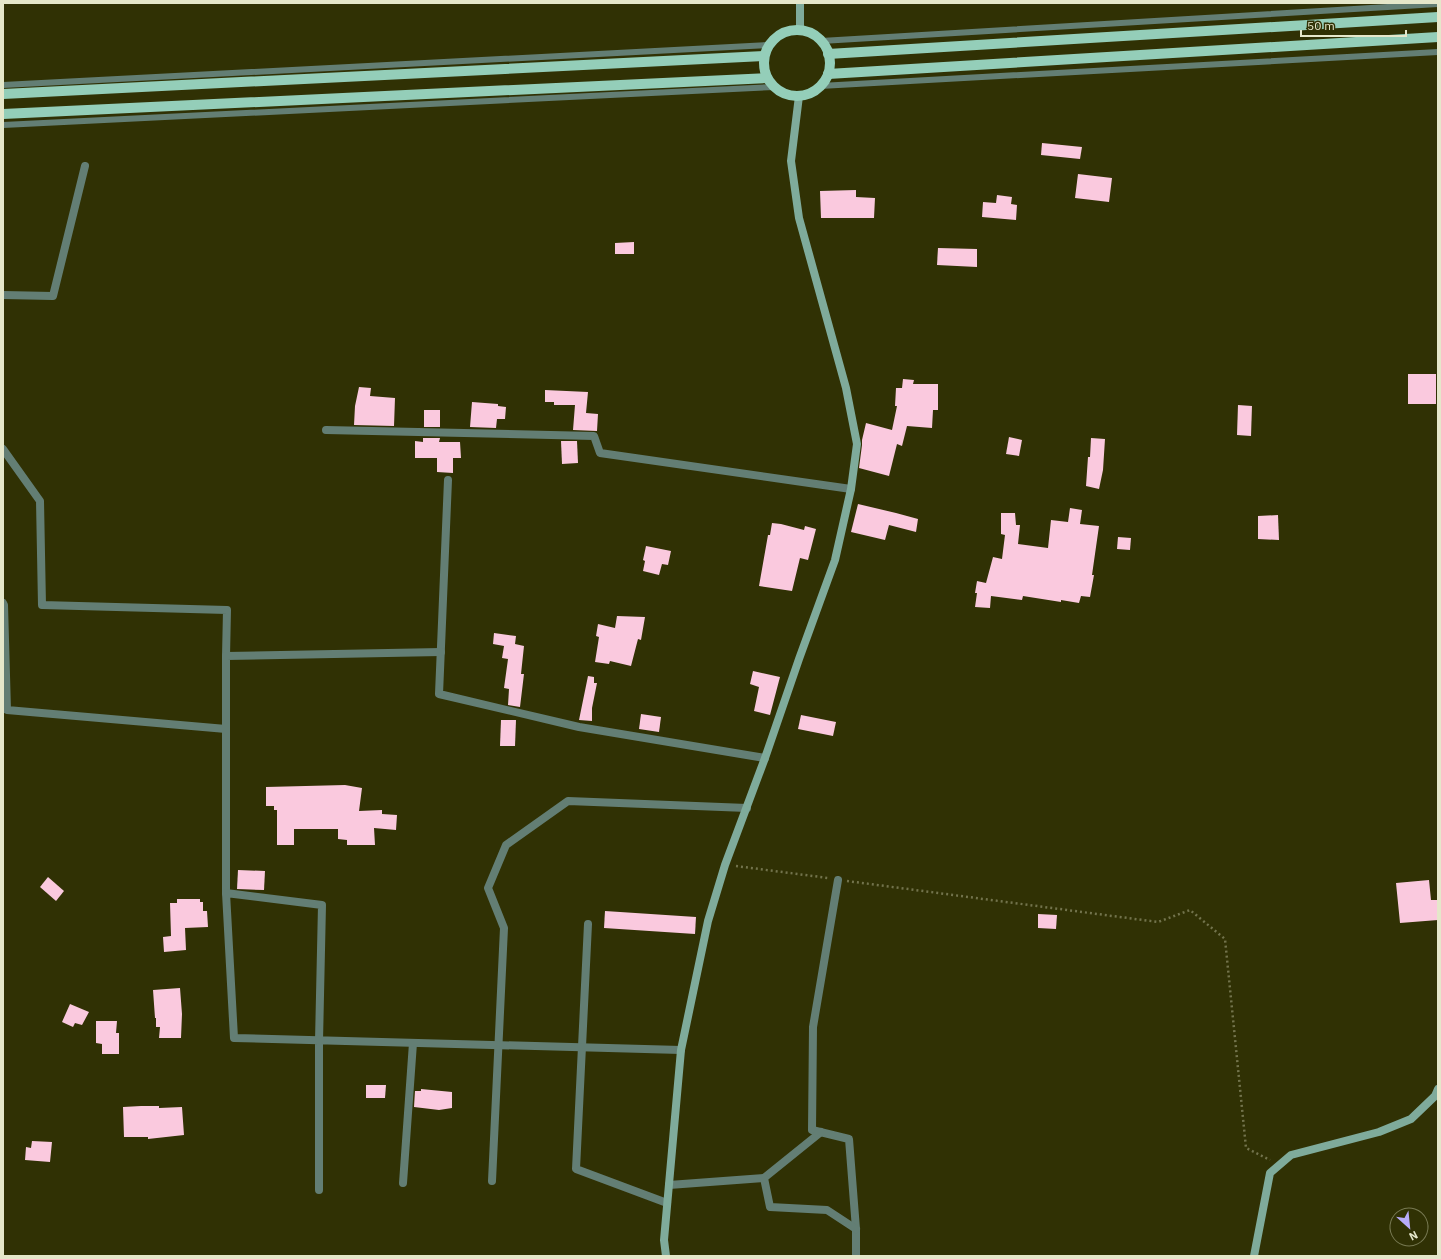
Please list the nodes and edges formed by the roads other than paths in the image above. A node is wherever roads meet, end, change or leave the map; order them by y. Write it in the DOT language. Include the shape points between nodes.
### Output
graph roads {
  1 [pos="800,3"];
  2 [pos="1438,4"];
  3 [pos="1438,17"];
  4 [pos="800,31"];
  5 [pos="1438,37"];
  6 [pos="821,41"];
  7 [pos="769,45"];
  8 [pos="1438,52"];
  9 [pos="828,54"];
  10 [pos="764,56"];
  11 [pos="828,74"];
  12 [pos="767,78"];
  13 [pos="3,85"];
  14 [pos="820,86"];
  15 [pos="774,87"];
  16 [pos="3,94"];
  17 [pos="799,96"];
  18 [pos="3,114"];
  19 [pos="3,125"];
  20 [pos="85,166"];
  21 [pos="3,295"];
  22 [pos="326,430"];
  23 [pos="3,449"];
  24 [pos="448,480"];
  25 [pos="850,489"];
  26 [pos="3,603"];
  27 [pos="441,652"];
  28 [pos="226,656"];
  29 [pos="226,729"];
  30 [pos="765,758"];
  31 [pos="746,808"];
  32 [pos="838,880"];
  33 [pos="226,893"];
  34 [pos="588,924"];
  35 [pos="319,1041"];
  36 [pos="413,1043"];
  37 [pos="498,1045"];
  38 [pos="582,1047"];
  39 [pos="681,1050"];
  40 [pos="1438,1089"];
  41 [pos="821,1132"];
  42 [pos="764,1178"];
  43 [pos="492,1181"];
  44 [pos="402,1183"];
  45 [pos="669,1185"];
  46 [pos="319,1190"];
  47 [pos="667,1203"];
  48 [pos="856,1229"];
  49 [pos="666,1256"];
  50 [pos="856,1256"];
  51 [pos="1254,1256"];
  1 -- 4 [label="street"];
  2 -- 6 [label="lane"];
  3 -- 9 [label="main road"];
  4 -- 6 [label="main road" via="816,36"];
  4 -- 7 [label="main road" via="786,32"];
  5 -- 11 [label="main road"];
  6 -- 9 [label="main road"];
  7 -- 10 [label="main road"];
  7 -- 13 [label="lane"];
  8 -- 14 [label="lane"];
  9 -- 11 [label="main road"];
  10 -- 12 [label="main road"];
  10 -- 16 [label="main road"];
  11 -- 14 [label="main road"];
  12 -- 15 [label="main road"];
  12 -- 18 [label="main road"];
  14 -- 17 [label="main road"];
  15 -- 17 [label="main road" via="784,93"];
  15 -- 19 [label="lane"];
  17 -- 25 [label="street" via="791,161 799,218 846,388 857,444"];
  20 -- 21 [label="street" via="53,296"];
  22 -- 25 [label="street" via="594,436 600,453"];
  23 -- 28 [label="street" via="40,501 42,605 227,610"];
  24 -- 27 [label="street"];
  25 -- 30 [label="street" via="835,560"];
  26 -- 29 [label="street" via="7,710"];
  27 -- 28 [label="street"];
  27 -- 30 [label="street" via="439,694 579,727"];
  28 -- 29 [label="street"];
  29 -- 33 [label="street"];
  30 -- 31 [label="street"];
  31 -- 37 [label="street" via="568,801 506,845 488,888 504,928"];
  31 -- 39 [label="street" via="708,922"];
  32 -- 41 [label="street" via="813,1026 812,1130"];
  33 -- 35 [label="street" via="234,1038"];
  33 -- 35 [label="street" via="322,905"];
  34 -- 38 [label="street"];
  35 -- 36 [label="street"];
  35 -- 46 [label="street"];
  36 -- 37 [label="street"];
  36 -- 44 [label="street"];
  37 -- 38 [label="street"];
  37 -- 43 [label="street"];
  38 -- 39 [label="street"];
  38 -- 47 [label="street" via="576,1169"];
  39 -- 45 [label="street"];
  40 -- 51 [label="street" via="1435,1096 1410,1119 1379,1132 1291,1155 1270,1173"];
  41 -- 42 [label="street"];
  41 -- 48 [label="street" via="849,1139"];
  42 -- 45 [label="street"];
  42 -- 48 [label="street" via="770,1207 827,1210"];
  45 -- 47 [label="street"];
  47 -- 49 [label="street" via="664,1240"];
  48 -- 50 [label="street"];
}
